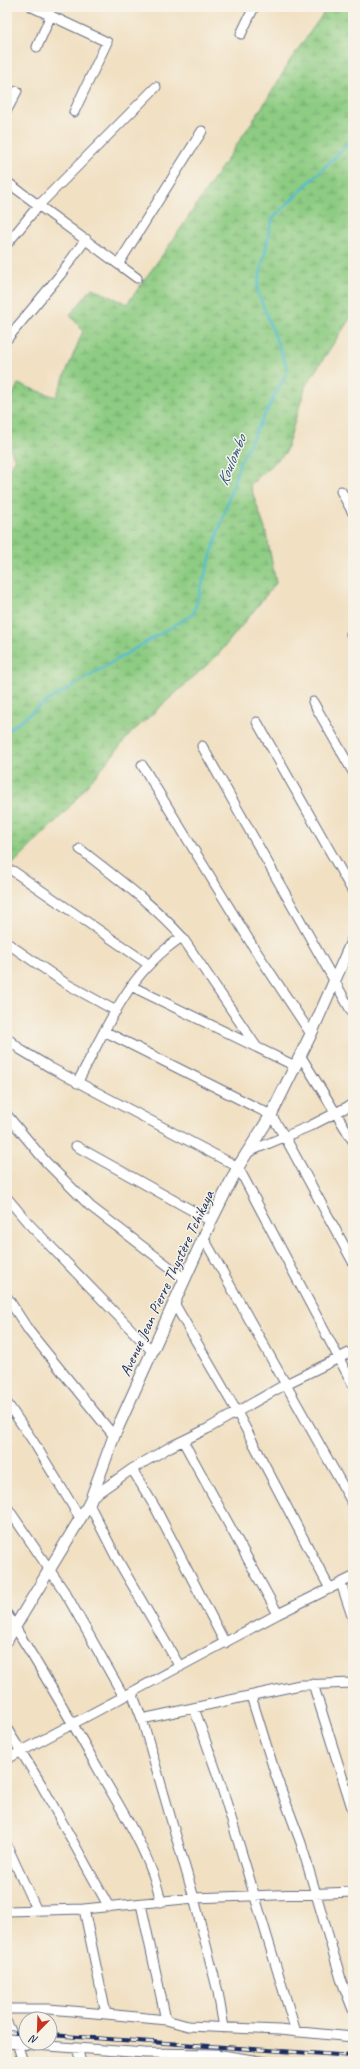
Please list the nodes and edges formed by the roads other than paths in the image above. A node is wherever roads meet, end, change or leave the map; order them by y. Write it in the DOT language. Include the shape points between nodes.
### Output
graph roads {
  1 [pos="32,7"];
  2 [pos="254,7"];
  3 [pos="51,15"];
  4 [pos="241,34"];
  5 [pos="37,47"];
  6 [pos="156,86"];
  7 [pos="17,90"];
  8 [pos="7,110"];
  9 [pos="74,112"];
  10 [pos="202,131"];
  11 [pos="7,182"];
  12 [pos="38,206"];
  13 [pos="86,239"];
  14 [pos="7,244"];
  15 [pos="119,264"];
  16 [pos="137,278"];
  17 [pos="7,339"];
  18 [pos="341,491"];
  19 [pos="353,513"];
  20 [pos="313,702"];
  21 [pos="257,722"];
  22 [pos="202,746"];
  23 [pos="142,765"];
  24 [pos="353,772"];
  25 [pos="80,849"];
  26 [pos="13,871"];
  27 [pos="353,892"];
  28 [pos="182,937"];
  29 [pos="353,939"];
  30 [pos="7,943"];
  31 [pos="148,964"];
  32 [pos="335,981"];
  33 [pos="131,986"];
  34 [pos="116,1011"];
  35 [pos="353,1014"];
  36 [pos="104,1031"];
  37 [pos="311,1034"];
  38 [pos="7,1038"];
  39 [pos="256,1046"];
  40 [pos="297,1061"];
  41 [pos="77,1083"];
  42 [pos="353,1104"];
  43 [pos="336,1113"];
  44 [pos="271,1115"];
  45 [pos="7,1116"];
  46 [pos="286,1137"];
  47 [pos="353,1140"];
  48 [pos="76,1146"];
  49 [pos="246,1153"];
  50 [pos="238,1167"];
  51 [pos="7,1198"];
  52 [pos="211,1221"];
  53 [pos="204,1237"];
  54 [pos="353,1262"];
  55 [pos="184,1278"];
  56 [pos="7,1297"];
  57 [pos="174,1303"];
  58 [pos="152,1351"];
  59 [pos="353,1351"];
  60 [pos="339,1359"];
  61 [pos="286,1384"];
  62 [pos="353,1385"];
  63 [pos="7,1403"];
  64 [pos="237,1412"];
  65 [pos="114,1436"];
  66 [pos="183,1441"];
  67 [pos="132,1469"];
  68 [pos="90,1501"];
  69 [pos="353,1504"];
  70 [pos="7,1507"];
  71 [pos="80,1518"];
  72 [pos="50,1568"];
  73 [pos="353,1577"];
  74 [pos="341,1583"];
  75 [pos="330,1589"];
  76 [pos="7,1614"];
  77 [pos="278,1614"];
  78 [pos="353,1619"];
  79 [pos="15,1627"];
  80 [pos="7,1640"];
  81 [pos="225,1643"];
  82 [pos="180,1667"];
  83 [pos="353,1683"];
  84 [pos="313,1684"];
  85 [pos="128,1695"];
  86 [pos="251,1696"];
  87 [pos="194,1708"];
  88 [pos="142,1719"];
  89 [pos="73,1724"];
  90 [pos="7,1729"];
  91 [pos="21,1752"];
  92 [pos="7,1759"];
  93 [pos="353,1811"];
  94 [pos="7,1846"];
  95 [pos="353,1892"];
  96 [pos="316,1894"];
  97 [pos="255,1896"];
  98 [pos="194,1898"];
  99 [pos="161,1902"];
  100 [pos="141,1904"];
  101 [pos="109,1907"];
  102 [pos="84,1909"];
  103 [pos="7,1911"];
  104 [pos="37,1911"];
  105 [pos="7,2009"];
  106 [pos="353,2010"];
  107 [pos="106,2014"];
  108 [pos="166,2020"];
  109 [pos="7,2023"];
  110 [pos="224,2028"];
  111 [pos="296,2032"];
  112 [pos="353,2037"];
  113 [pos="7,2043"];
  114 [pos="17,2044"];
  115 [pos="77,2048"];
  116 [pos="147,2057"];
  117 [pos="216,2058"];
  118 [pos="23,2062"];
  119 [pos="81,2062"];
  120 [pos="266,2062"];
  1 -- 3 [label="street"];
  2 -- 4 [label="street"];
  3 -- 5 [label="street"];
  3 -- 9 [label="street" via="107,42"];
  6 -- 12 [label="street"];
  7 -- 8 [label="street"];
  10 -- 15 [label="street"];
  11 -- 12 [label="street"];
  12 -- 13 [label="street"];
  12 -- 14 [label="street"];
  13 -- 15 [label="street"];
  13 -- 17 [label="street"];
  15 -- 16 [label="street"];
  18 -- 19 [label="street"];
  20 -- 24 [label="street"];
  21 -- 27 [label="street"];
  22 -- 32 [label="street"];
  23 -- 37 [label="street" via="254,948"];
  25 -- 28 [label="street" via="149,903"];
  26 -- 31 [label="street"];
  28 -- 31 [label="street"];
  28 -- 39 [label="street"];
  29 -- 32 [label="street, Avenue Jean Pierre Thystère Tchikaya"];
  30 -- 34 [label="street" via="65,983"];
  31 -- 33 [label="street"];
  32 -- 35 [label="street"];
  32 -- 37 [label="street, Avenue Jean Pierre Thystère Tchikaya"];
  33 -- 34 [label="street"];
  33 -- 39 [label="street"];
  34 -- 36 [label="street"];
  36 -- 41 [label="street"];
  36 -- 44 [label="street"];
  37 -- 40 [label="street, Avenue Jean Pierre Thystère Tchikaya"];
  38 -- 41 [label="street" via="21,1050"];
  39 -- 40 [label="street"];
  40 -- 43 [label="street"];
  40 -- 44 [label="street, Avenue Jean Pierre Thystère Tchikaya"];
  41 -- 50 [label="street"];
  42 -- 43 [label="street"];
  43 -- 46 [label="street"];
  43 -- 47 [label="street"];
  44 -- 46 [label="street"];
  44 -- 49 [label="street, Avenue Jean Pierre Thystère Tchikaya"];
  45 -- 55 [label="street" via="46,1162 90,1206"];
  46 -- 49 [label="street"];
  46 -- 54 [label="street"];
  48 -- 52 [label="street"];
  49 -- 50 [label="street, Avenue Jean Pierre Thystère Tchikaya"];
  50 -- 52 [label="street, Avenue Jean Pierre Thystère Tchikaya"];
  50 -- 60 [label="street"];
  51 -- 58 [label="street"];
  52 -- 53 [label="street, Avenue Jean Pierre Thystère Tchikaya"];
  53 -- 55 [label="street, Avenue Jean Pierre Thystère Tchikaya"];
  53 -- 61 [label="street"];
  55 -- 57 [label="street, Avenue Jean Pierre Thystère Tchikaya"];
  56 -- 65 [label="street" via="29,1331"];
  57 -- 58 [label="street, Avenue Jean Pierre Thystère Tchikaya"];
  57 -- 64 [label="street"];
  58 -- 65 [label="street, Avenue Jean Pierre Thystère Tchikaya"];
  59 -- 60 [label="street"];
  60 -- 61 [label="street"];
  60 -- 62 [label="street"];
  61 -- 64 [label="street"];
  61 -- 69 [label="street"];
  63 -- 71 [label="street"];
  64 -- 66 [label="street"];
  64 -- 75 [label="street"];
  65 -- 68 [label="street, Avenue Jean Pierre Thystère Tchikaya"];
  66 -- 67 [label="street"];
  66 -- 77 [label="street"];
  67 -- 68 [label="street"];
  67 -- 81 [label="street" via="156,1509"];
  68 -- 71 [label="street, Avenue Jean Pierre Thystère Tchikaya"];
  68 -- 82 [label="street" via="116,1557"];
  70 -- 72 [label="street"];
  71 -- 72 [label="street, Avenue Jean Pierre Thystère Tchikaya"];
  72 -- 79 [label="street, Avenue Jean Pierre Thystère Tchikaya"];
  72 -- 85 [label="street"];
  73 -- 74 [label="street"];
  74 -- 75 [label="street"];
  74 -- 78 [label="street"];
  75 -- 77 [label="street"];
  76 -- 79 [label="street"];
  77 -- 81 [label="street"];
  79 -- 80 [label="street, Avenue Jean Pierre Thystère Tchikaya"];
  79 -- 89 [label="street"];
  81 -- 82 [label="street"];
  82 -- 85 [label="street"];
  83 -- 84 [label="street"];
  84 -- 86 [label="street"];
  84 -- 93 [label="street"];
  85 -- 88 [label="street"];
  85 -- 89 [label="street"];
  86 -- 87 [label="street"];
  86 -- 96 [label="street"];
  87 -- 88 [label="street"];
  87 -- 97 [label="street"];
  88 -- 98 [label="street"];
  89 -- 91 [label="street"];
  89 -- 99 [label="street" via="130,1826 150,1867"];
  90 -- 91 [label="street"];
  91 -- 92 [label="street"];
  91 -- 101 [label="street"];
  94 -- 104 [label="street"];
  95 -- 96 [label="street"];
  96 -- 97 [label="street"];
  96 -- 106 [label="street" via="341,1979"];
  97 -- 98 [label="street"];
  97 -- 111 [label="street"];
  98 -- 99 [label="street"];
  98 -- 110 [label="street" via="217,1986"];
  99 -- 100 [label="street"];
  100 -- 101 [label="street"];
  100 -- 108 [label="street"];
  101 -- 102 [label="street"];
  102 -- 104 [label="street"];
  102 -- 107 [label="street"];
  103 -- 104 [label="street"];
  105 -- 107 [label="street" via="49,2009"];
  107 -- 108 [label="street"];
  108 -- 110 [label="street" via="188,2026"];
  109 -- 114 [label="street"];
  110 -- 111 [label="street"];
  111 -- 112 [label="street"];
  113 -- 114 [label="street"];
  114 -- 115 [label="street"];
  114 -- 118 [label="street"];
  115 -- 116 [label="street"];
  115 -- 119 [label="street"];
  116 -- 117 [label="street"];
  117 -- 120 [label="street"];
}
